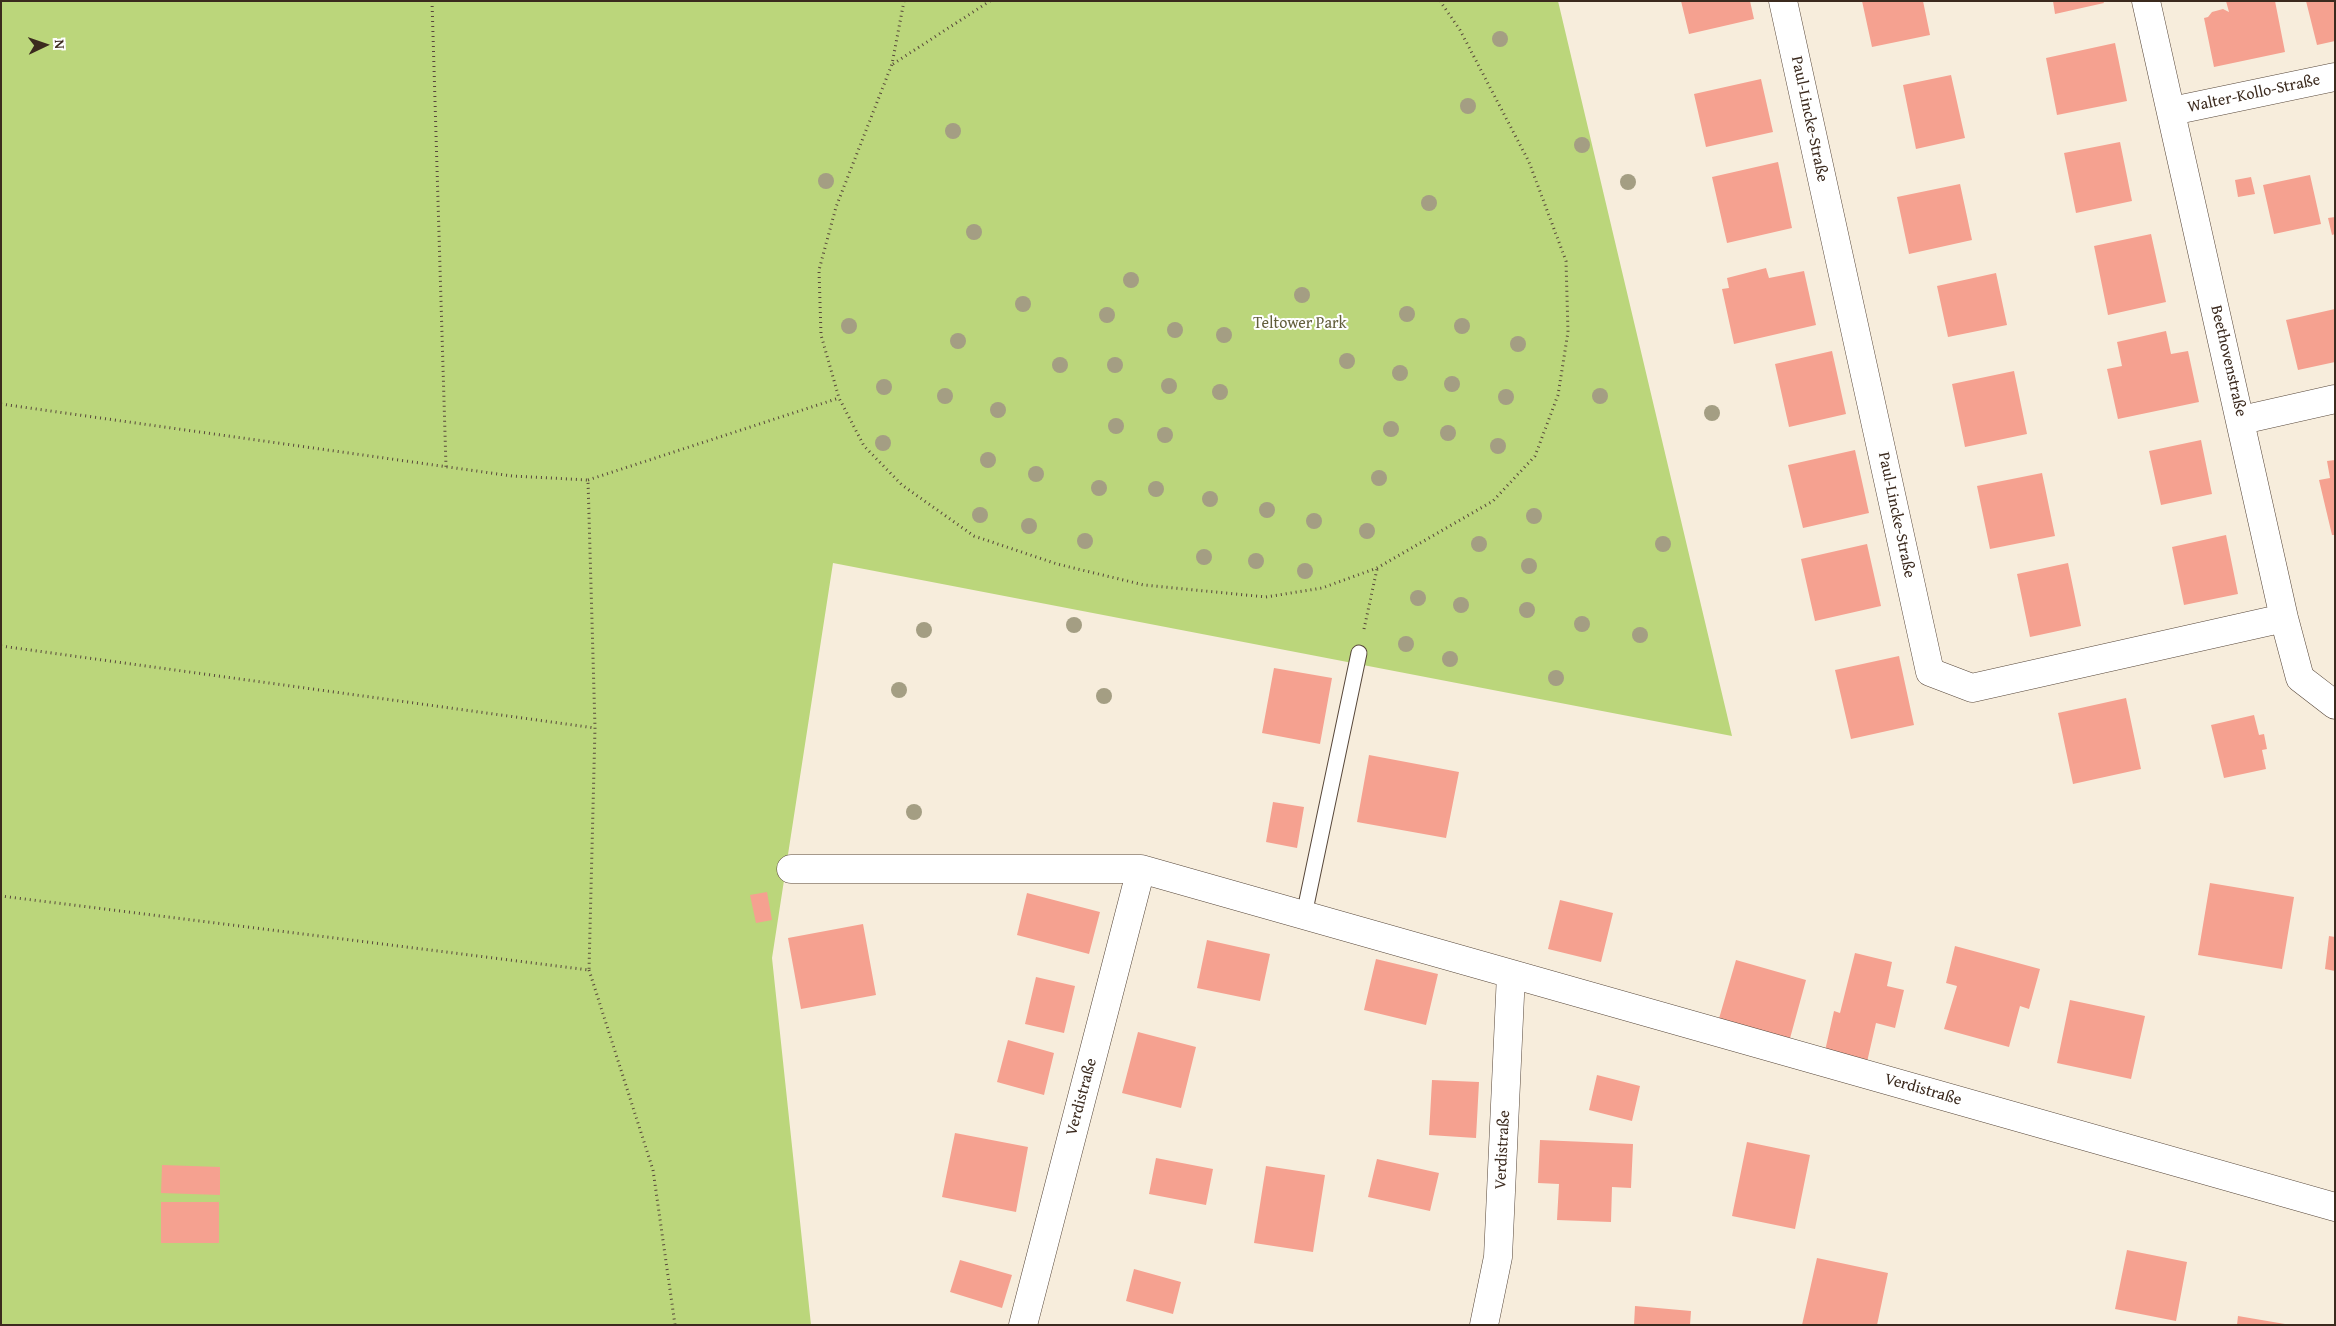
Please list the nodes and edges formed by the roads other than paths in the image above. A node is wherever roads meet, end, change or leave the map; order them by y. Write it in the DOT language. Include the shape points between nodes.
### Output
graph roads {
  1 [pos="1783,1"];
  2 [pos="2146,1"];
  3 [pos="2335,77"];
  4 [pos="2172,112"];
  5 [pos="2335,399"];
  6 [pos="2242,420"];
  7 [pos="2284,618"];
  8 [pos="1359,654"];
  9 [pos="2335,705"];
  10 [pos="791,869"];
  11 [pos="1141,869"];
  12 [pos="1304,915"];
  13 [pos="1512,974"];
  14 [pos="2335,1207"];
  15 [pos="1023,1325"];
  16 [pos="1484,1325"];
  1 -- 7 [label="street, Paul-Lincke-Straße" via="1930,672 1972,688"];
  2 -- 4 [label="street, Beethovenstraße"];
  3 -- 4 [label="street, Walter-Kollo-Straße"];
  4 -- 6 [label="street, Beethovenstraße"];
  5 -- 6 [label="street"];
  6 -- 7 [label="street, Beethovenstraße"];
  7 -- 9 [label="street, Beethovenstraße" via="2300,678"];
  8 -- 12 [label="lane"];
  10 -- 11 [label="street, Verdistraße"];
  11 -- 12 [label="street, Verdistraße"];
  11 -- 15 [label="street, Verdistraße"];
  12 -- 13 [label="street, Verdistraße"];
  13 -- 14 [label="street, Verdistraße"];
  13 -- 16 [label="street, Verdistraße" via="1498,1257"];
}
